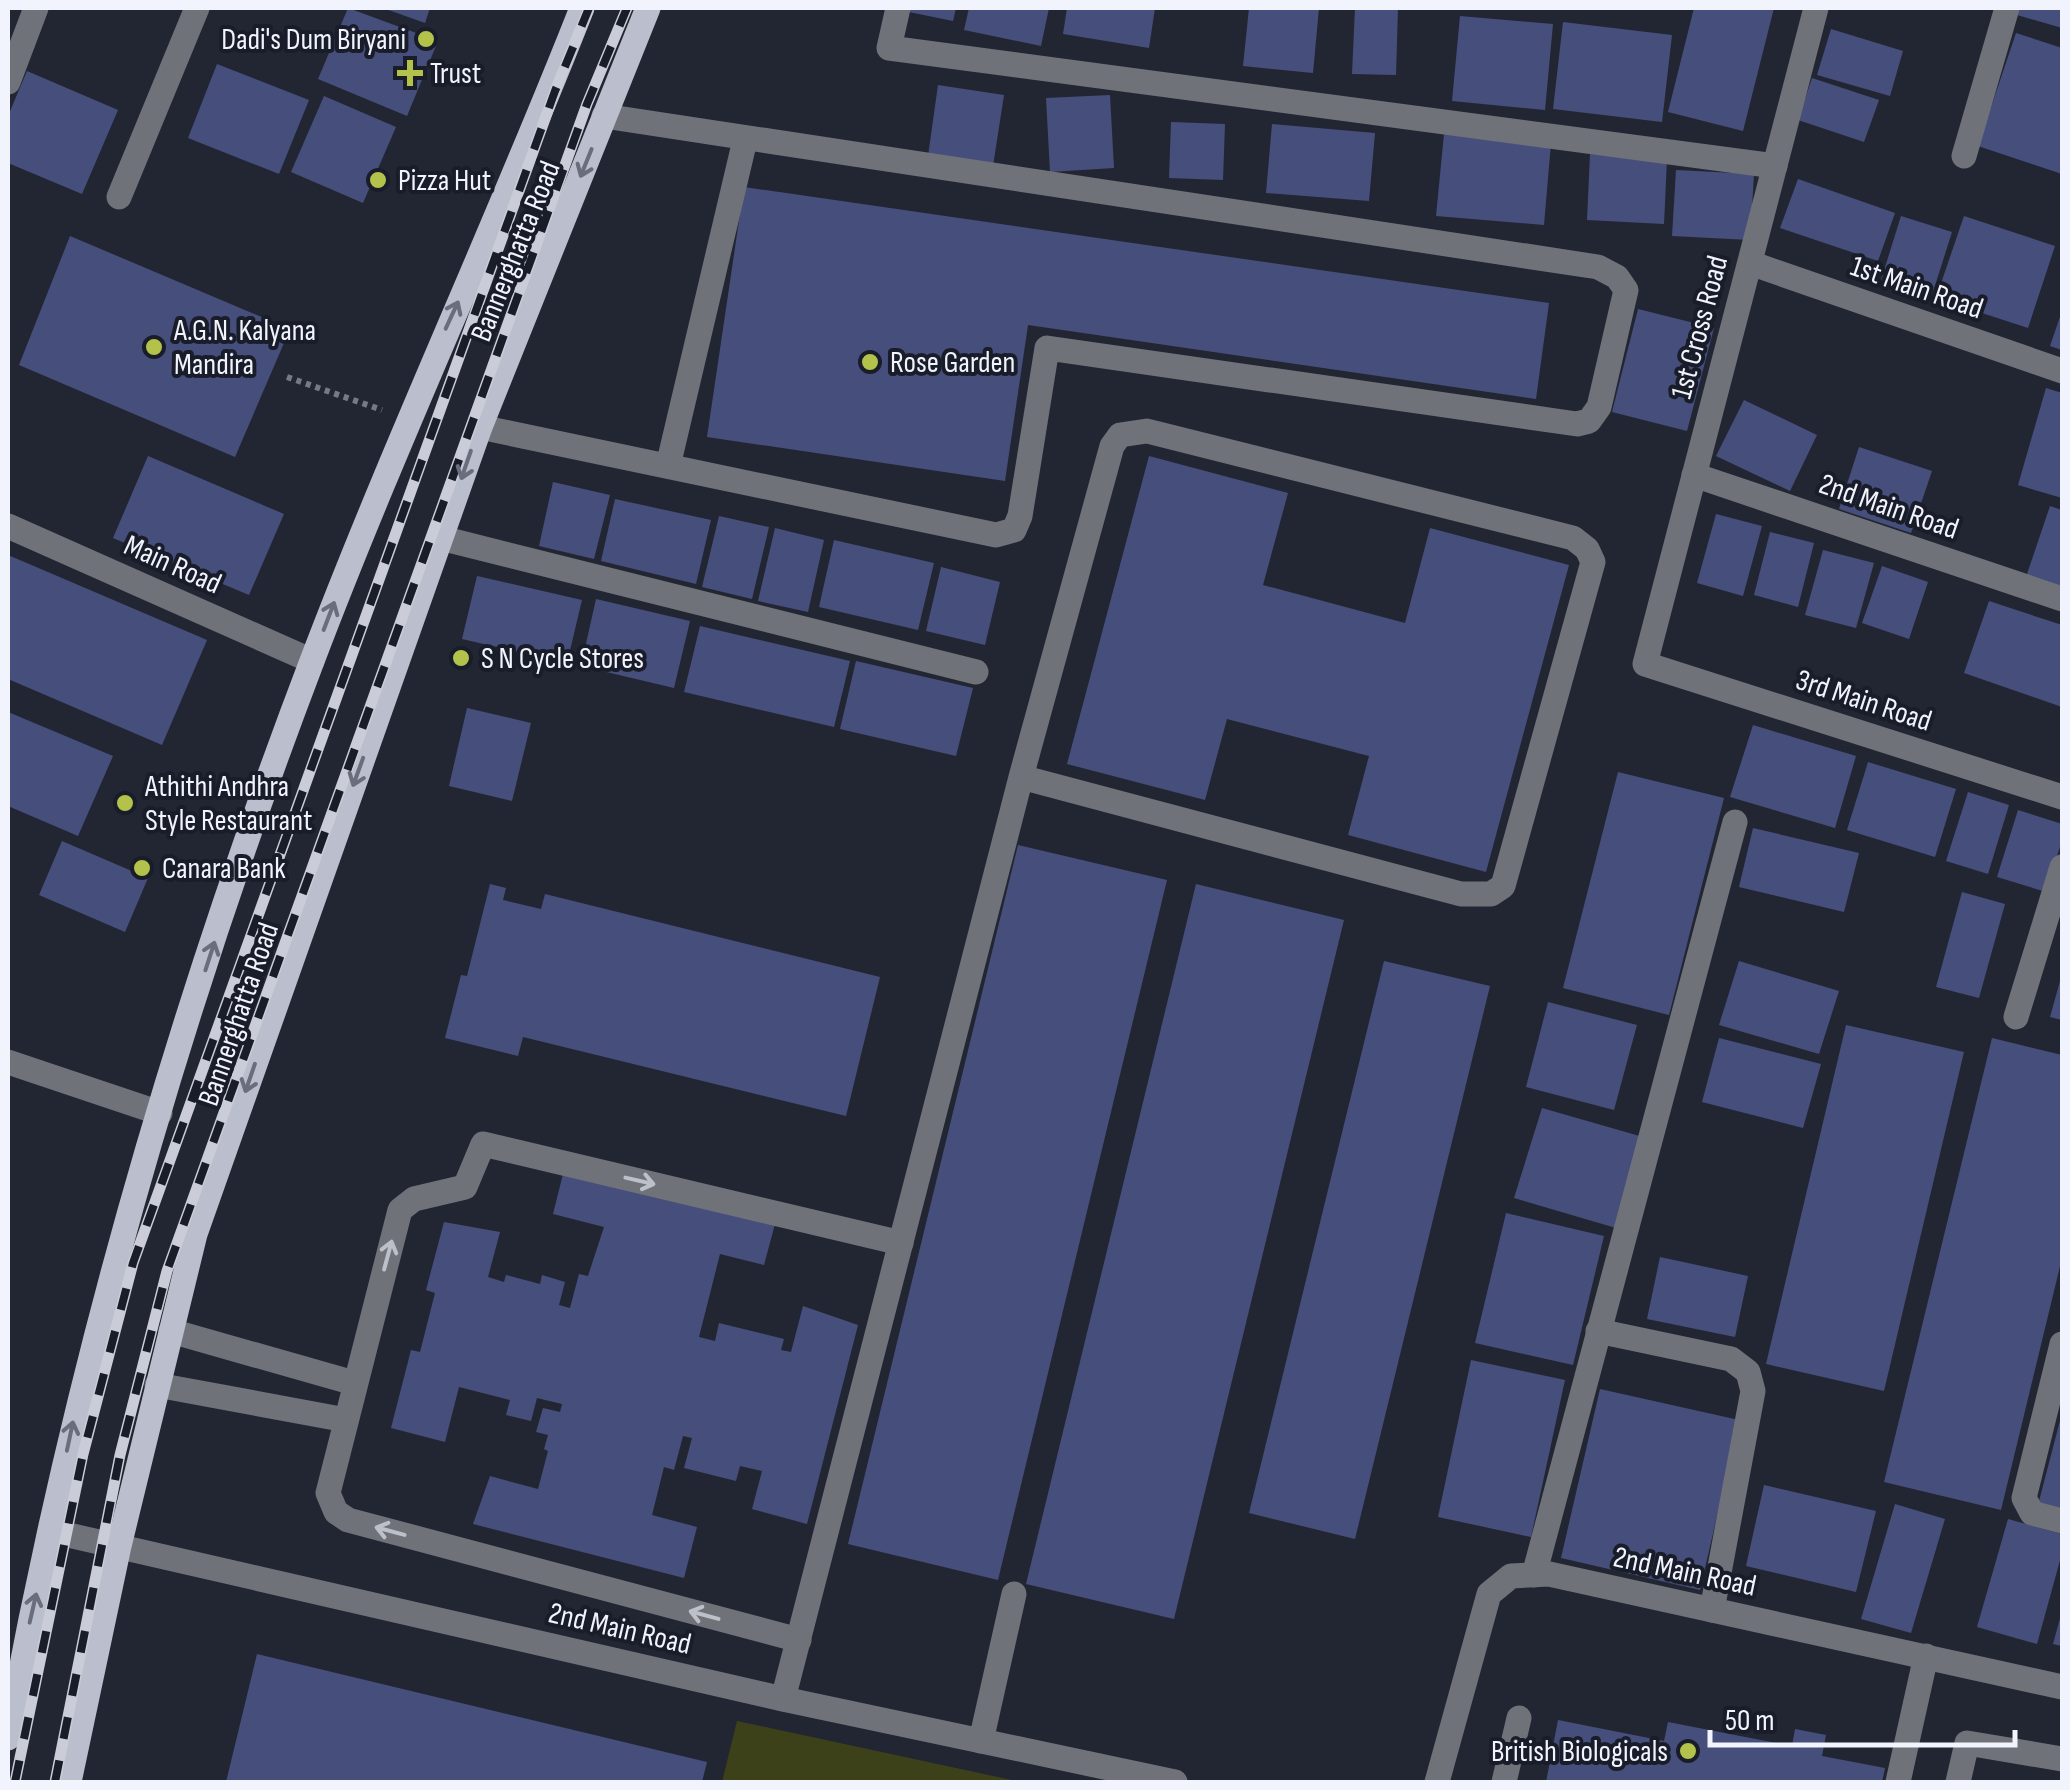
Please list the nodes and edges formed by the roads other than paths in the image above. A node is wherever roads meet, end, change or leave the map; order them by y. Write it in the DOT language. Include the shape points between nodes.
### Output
graph roads {
  1 [pos="36,8"];
  2 [pos="198,8"];
  3 [pos="582,8"];
  4 [pos="648,8"];
  5 [pos="898,8"];
  6 [pos="1816,8"];
  7 [pos="2007,8"];
  8 [pos="8,82"];
  9 [pos="604,116"];
  10 [pos="745,140"];
  11 [pos="1964,156"];
  12 [pos="1775,166"];
  13 [pos="119,197"];
  14 [pos="1750,264"];
  15 [pos="2062,372"];
  16 [pos="480,427"];
  17 [pos="668,466"];
  18 [pos="1694,475"];
  19 [pos="8,526"];
  20 [pos="441,538"];
  21 [pos="2062,599"];
  22 [pos="312,660"];
  23 [pos="1645,664"];
  24 [pos="976,672"];
  25 [pos="1021,776"];
  26 [pos="2062,797"];
  27 [pos="1735,822"];
  28 [pos="2062,867"];
  29 [pos="2016,1017"];
  30 [pos="8,1062"];
  31 [pos="160,1113"];
  32 [pos="900,1243"];
  33 [pos="171,1331"];
  34 [pos="1598,1332"];
  35 [pos="2062,1344"];
  36 [pos="354,1383"];
  37 [pos="157,1385"];
  38 [pos="346,1420"];
  39 [pos="2062,1521"];
  40 [pos="50,1531"];
  41 [pos="119,1546"];
  42 [pos="1534,1575"];
  43 [pos="1014,1594"];
  44 [pos="1712,1610"];
  45 [pos="799,1640"];
  46 [pos="1926,1656"];
  47 [pos="2062,1686"];
  48 [pos="784,1699"];
  49 [pos="1519,1718"];
  50 [pos="8,1738"];
  51 [pos="980,1741"];
  52 [pos="2062,1759"];
  53 [pos="69,1782"];
  54 [pos="1175,1782"];
  55 [pos="1437,1782"];
  56 [pos="1504,1782"];
  57 [pos="1898,1782"];
  58 [pos="1958,1782"];
  1 -- 8 [label="street"];
  2 -- 13 [label="street"];
  22 -- 3 [label="main road, Bannerghatta Road, one-way"];
  4 -- 9 [label="main road, Bannerghatta Road"];
  5 -- 12 [label="street" via="889,48"];
  6 -- 12 [label="street, 1st Cross Road"];
  7 -- 11 [label="street"];
  9 -- 10 [label="street"];
  9 -- 16 [label="main road, Bannerghatta Road, one-way"];
  10 -- 17 [label="street"];
  10 -- 17 [label="street" via="1598,268 1626,290 1599,407 1577,424 1047,348 1020,516 1014,530 996,535"];
  12 -- 14 [label="street, 1st Cross Road"];
  14 -- 15 [label="street, 1st Main Road"];
  14 -- 18 [label="street, 1st Cross Road"];
  16 -- 17 [label="street"];
  16 -- 20 [label="main road, Bannerghatta Road, one-way"];
  18 -- 21 [label="street, 2nd Main Road"];
  18 -- 23 [label="street, 1st Cross Road"];
  19 -- 22 [label="street, Main Road"];
  20 -- 24 [label="street"];
  20 -- 33 [label="main road, Bannerghatta Road, one-way" via="196,1234"];
  31 -- 22 [label="main road, Bannerghatta Road, one-way"];
  23 -- 26 [label="street, 3rd Main Road"];
  25 -- 25 [label="street" via="1461,894 1491,894 1503,886 1593,562 1572,538 1147,431 1120,435"];
  25 -- 32 [label="street"];
  27 -- 34 [label="street"];
  28 -- 29 [label="street"];
  30 -- 31 [label="street"];
  40 -- 31 [label="main road, Bannerghatta Road, one-way" via="83,1374"];
  36 -- 32 [label="street, one-way" via="400,1210 414,1198 465,1187 483,1144"];
  32 -- 45 [label="street"];
  33 -- 36 [label="street"];
  33 -- 37 [label="main road, Bannerghatta Road"];
  34 -- 42 [label="street"];
  34 -- 44 [label="street" via="1731,1359 1748,1372 1752,1391"];
  35 -- 39 [label="street" via="2024,1498 2032,1513"];
  36 -- 38 [label="street"];
  37 -- 38 [label="street"];
  37 -- 41 [label="main road, Bannerghatta Road"];
  45 -- 38 [label="street, one-way" via="348,1520 328,1493"];
  40 -- 41 [label="street, 2nd Main Road"];
  50 -- 40 [label="main road, Bannerghatta Road, one-way"];
  41 -- 48 [label="street, 2nd Main Road"];
  41 -- 53 [label="main road, Bannerghatta Road"];
  42 -- 44 [label="street, 2nd Main Road"];
  42 -- 55 [label="street, 2nd Main Road" via="1511,1576 1489,1594"];
  43 -- 51 [label="street"];
  44 -- 46 [label="street, 2nd Main Road"];
  45 -- 48 [label="street"];
  46 -- 47 [label="street, 2nd Main Road"];
  46 -- 57 [label="street"];
  48 -- 51 [label="street, 2nd Main Road"];
  49 -- 56 [label="street"];
  51 -- 54 [label="street, 2nd Main Road"];
  52 -- 58 [label="street" via="1967,1743"];
}
